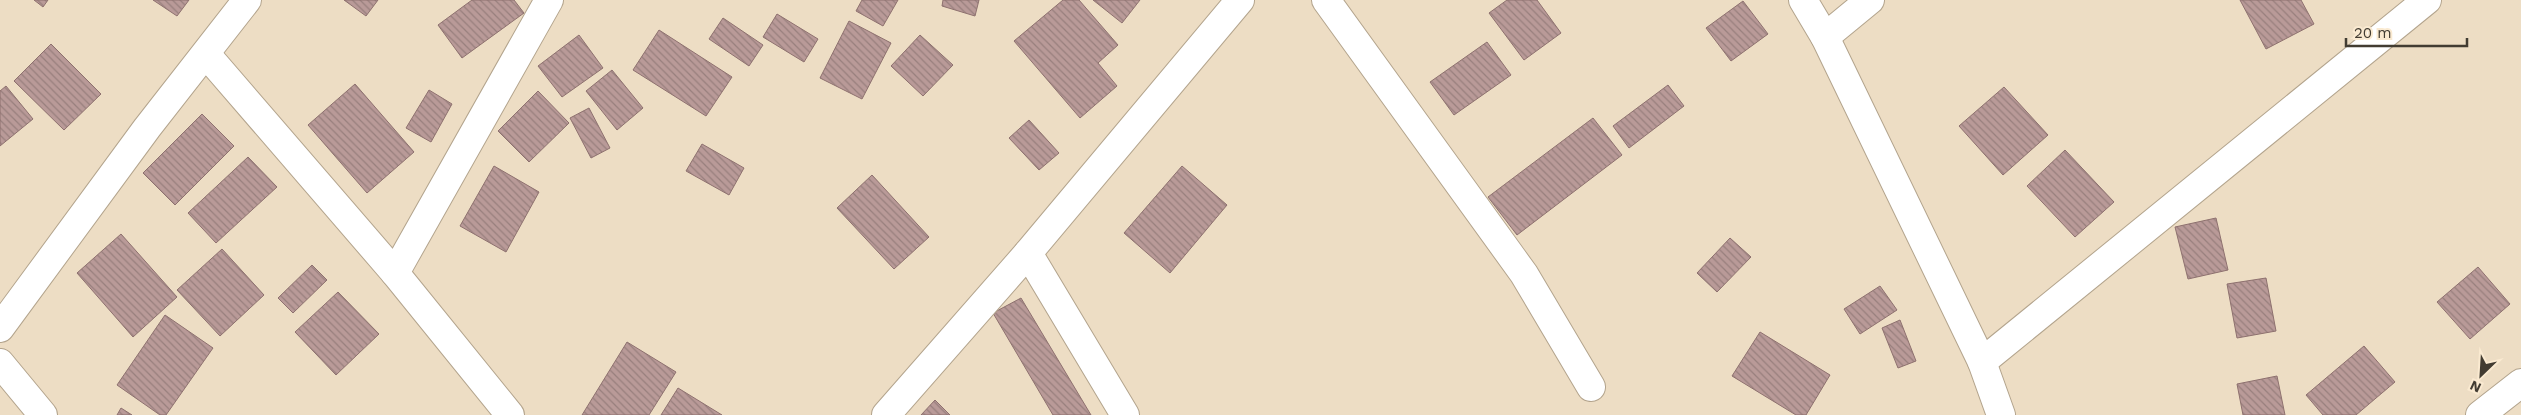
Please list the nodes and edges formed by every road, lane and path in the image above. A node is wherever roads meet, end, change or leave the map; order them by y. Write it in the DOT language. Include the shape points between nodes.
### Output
graph roads {
  1 [pos="247,0"];
  2 [pos="549,0"];
  3 [pos="1240,0"];
  4 [pos="1326,0"];
  5 [pos="1803,0"];
  6 [pos="1870,0"];
  7 [pos="2427,0"];
  8 [pos="1825,38"];
  9 [pos="206,54"];
  10 [pos="1028,253"];
  11 [pos="395,273"];
  12 [pos="0,328"];
  13 [pos="1982,362"];
  14 [pos="0,363"];
  15 [pos="2521,383"];
  16 [pos="1591,387"];
  17 [pos="44,415"];
  18 [pos="510,415"];
  19 [pos="886,415"];
  20 [pos="1125,415"];
  21 [pos="2001,415"];
  22 [pos="2480,415"];
  1 -- 9 [label="street"];
  2 -- 11 [label="street"];
  3 -- 10 [label="street"];
  4 -- 16 [label="street" via="1524,274"];
  5 -- 8 [label="street"];
  6 -- 8 [label="street"];
  7 -- 13 [label="street"];
  8 -- 13 [label="street"];
  9 -- 11 [label="street"];
  9 -- 12 [label="street" via="147,128"];
  10 -- 19 [label="street"];
  10 -- 20 [label="street"];
  11 -- 18 [label="street"];
  13 -- 21 [label="street"];
  14 -- 17 [label="street"];
  15 -- 22 [label="street"];
}
